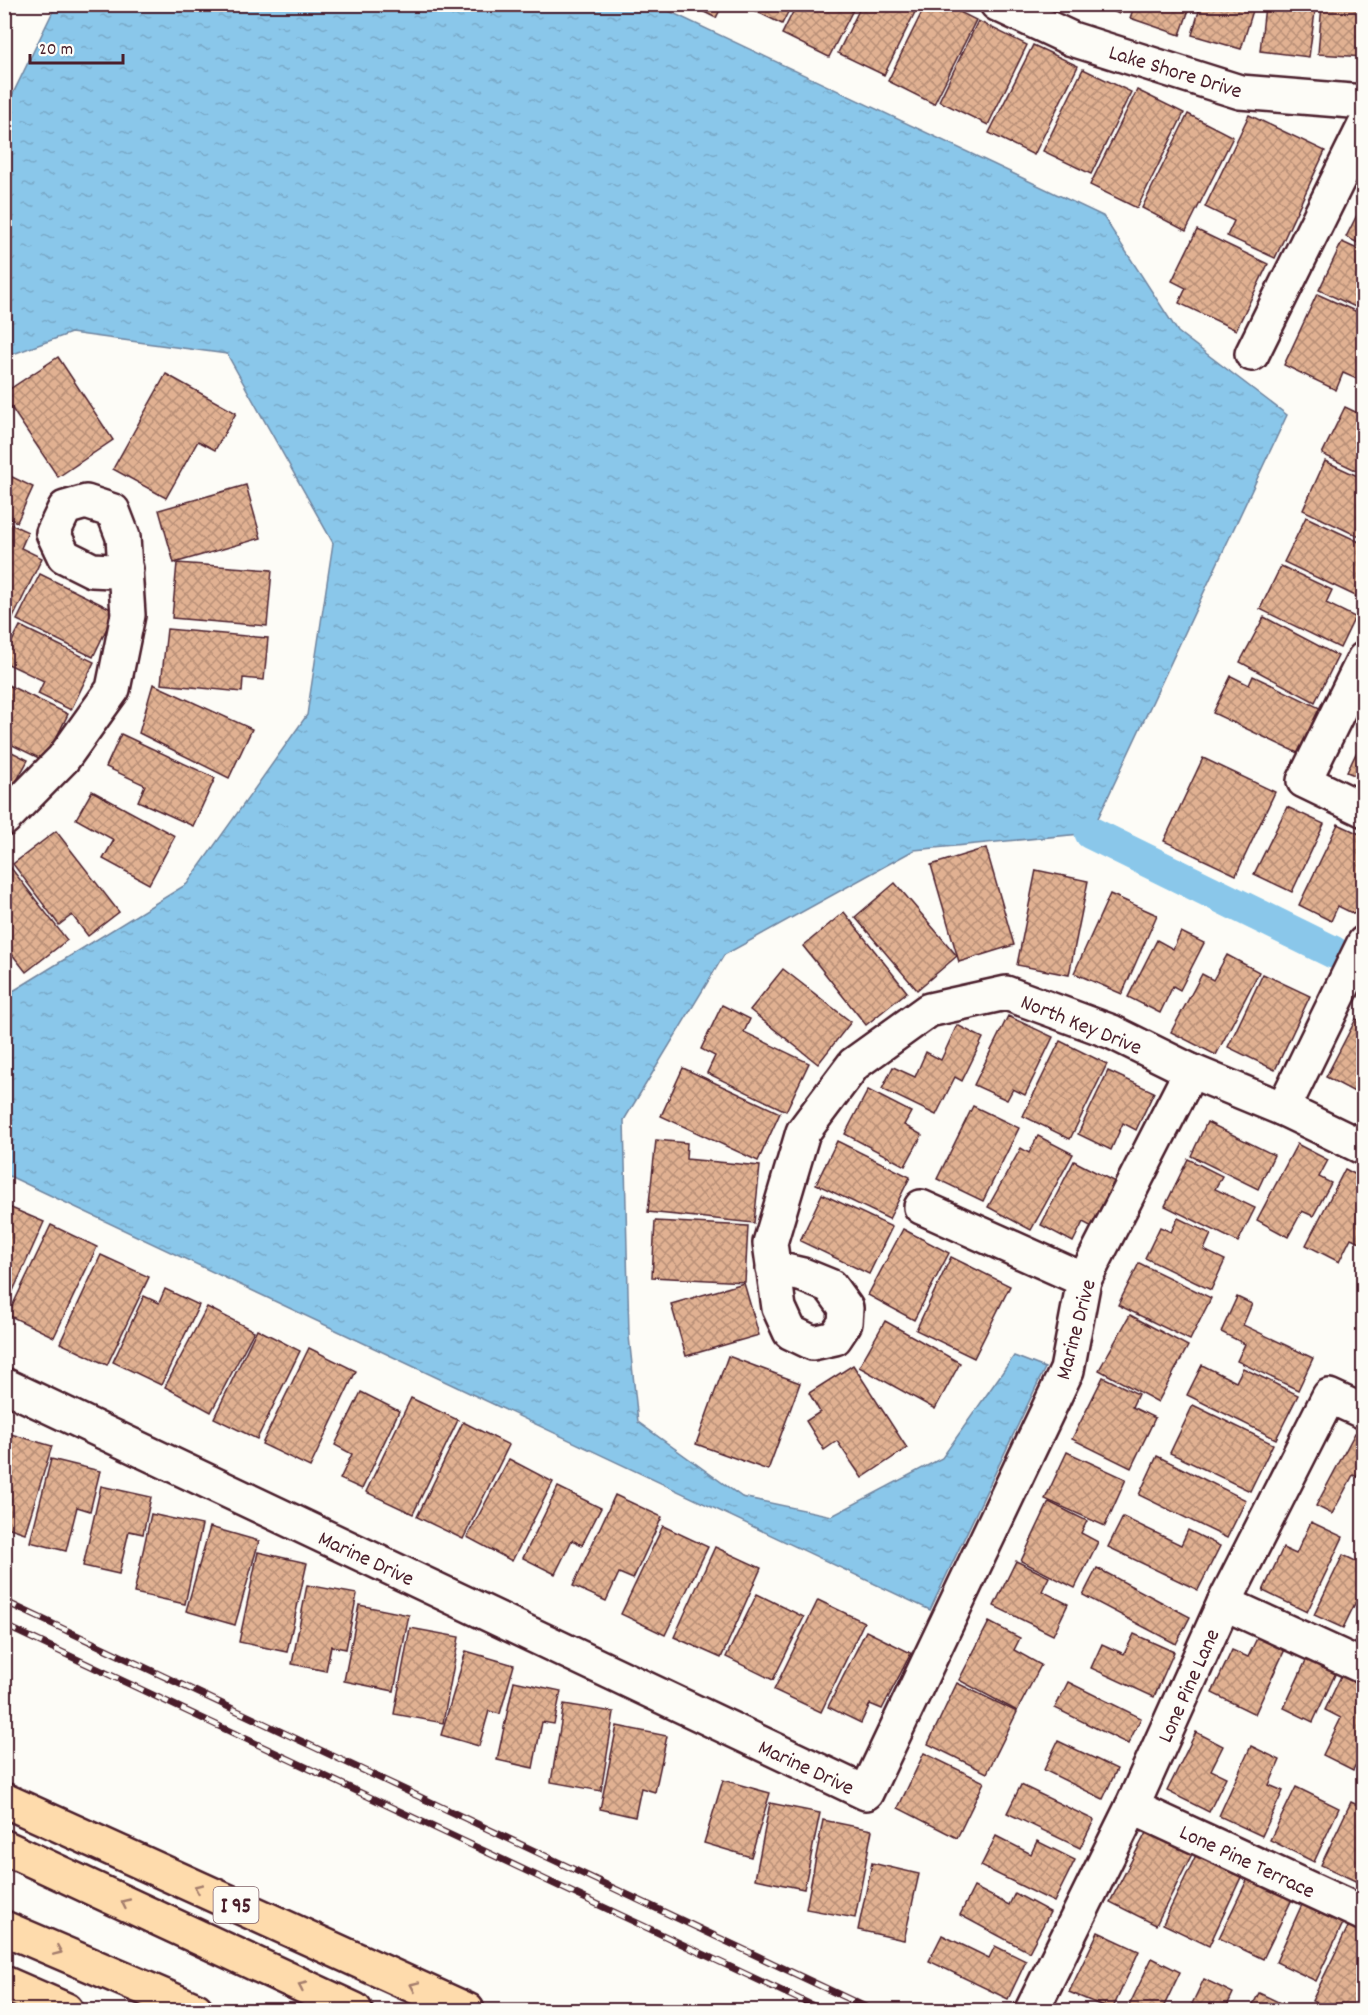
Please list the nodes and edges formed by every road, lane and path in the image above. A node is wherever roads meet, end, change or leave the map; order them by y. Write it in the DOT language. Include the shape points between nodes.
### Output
graph roads {
  1 [pos="997,4"];
  2 [pos="1364,102"];
  3 [pos="1364,127"];
  4 [pos="1252,354"];
  5 [pos="126,568"];
  6 [pos="1364,659"];
  7 [pos="1364,810"];
  8 [pos="4,819"];
  9 [pos="1364,943"];
  10 [pos="1191,1071"];
  11 [pos="1283,1109"];
  12 [pos="1364,1148"];
  13 [pos="921,1207"];
  14 [pos="773,1268"];
  15 [pos="1084,1280"];
  16 [pos="4,1385"];
  17 [pos="1364,1412"];
  18 [pos="1224,1603"];
  19 [pos="1364,1667"];
  20 [pos="4,1800"];
  21 [pos="1132,1807"];
  22 [pos="4,1847"];
  23 [pos="1364,1914"];
  24 [pos="4,1928"];
  25 [pos="4,1983"];
  26 [pos="66,2010"];
  27 [pos="196,2010"];
  28 [pos="355,2010"];
  29 [pos="466,2010"];
  30 [pos="1032,2010"];
  1 -- 2 [label="street, Lake Shore Drive" via="1072,39 1240,92"];
  3 -- 4 [label="street"];
  5 -- 8 [label="street" via="128,615 113,689 63,759"];
  6 -- 7 [label="street" via="1304,781"];
  9 -- 11 [label="street"];
  10 -- 11 [label="street"];
  10 -- 14 [label="street, North Key Drive" via="1112,1032 1006,993 929,1010 854,1064 803,1132 770,1243"];
  10 -- 15 [label="street, Marine Drive"];
  11 -- 12 [label="street"];
  13 -- 15 [label="street"];
  15 -- 16 [label="street, Marine Drive" via="1067,1370 866,1794"];
  17 -- 18 [label="street, Lone Pine Lane" via="1329,1396"];
  18 -- 19 [label="street"];
  18 -- 21 [label="street, Lone Pine Lane"];
  29 -- 20 [label="highway, I 95, one-way"];
  21 -- 23 [label="street, Lone Pine Terrace"];
  21 -- 30 [label="street, Lone Pine Lane"];
  28 -- 22 [label="highway, one-way"];
  24 -- 27 [label="highway, one-way"];
  25 -- 26 [label="highway"];
}
